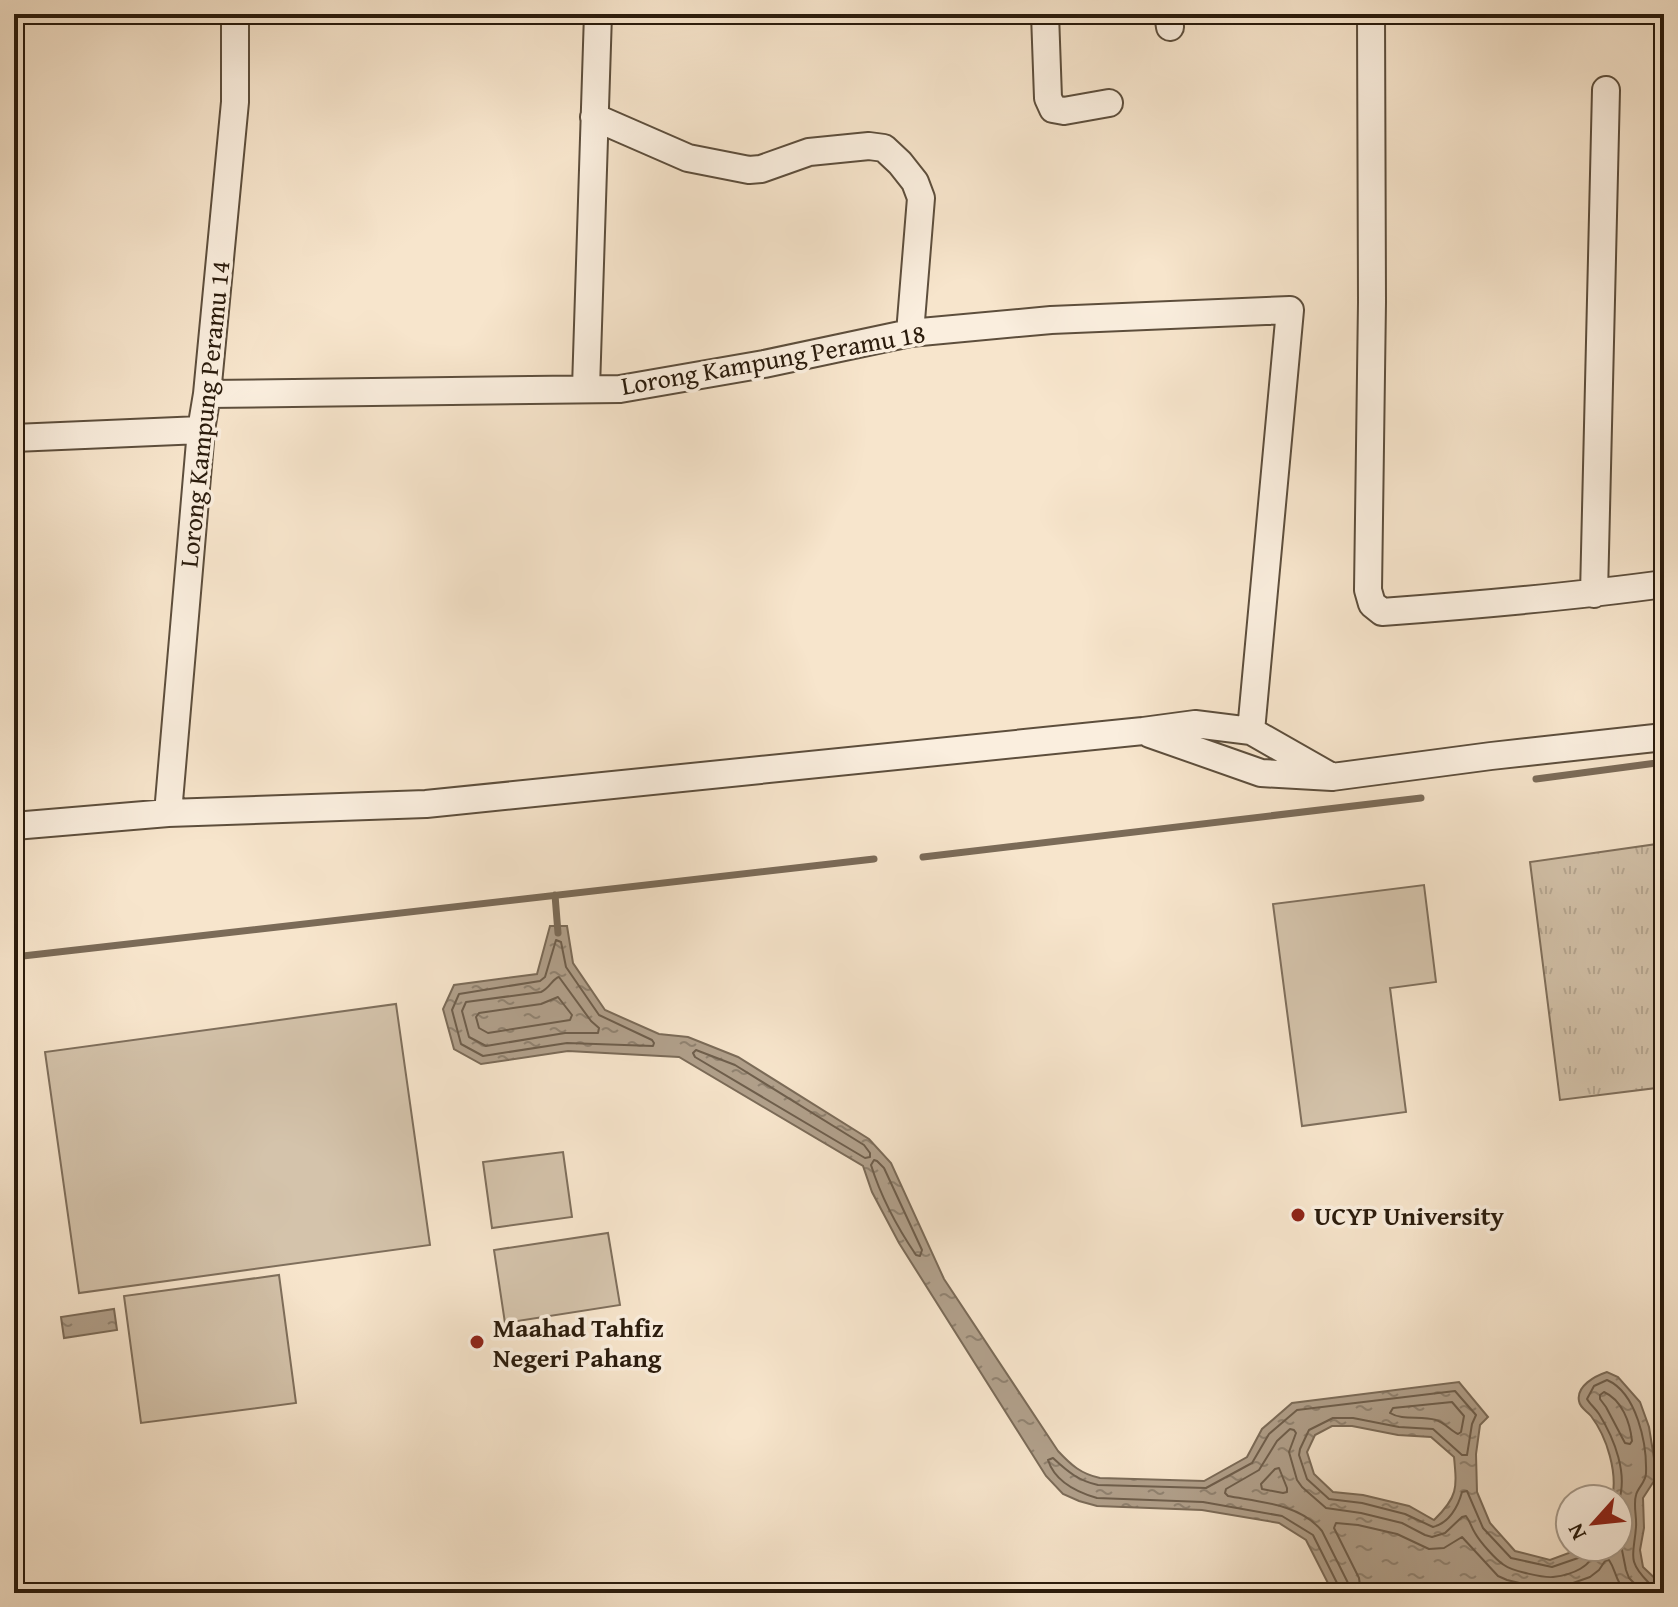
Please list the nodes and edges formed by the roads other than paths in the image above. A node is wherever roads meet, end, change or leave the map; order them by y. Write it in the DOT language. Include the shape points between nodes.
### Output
graph roads {
  1 [pos="235,14"];
  2 [pos="598,14"];
  3 [pos="1045,14"];
  4 [pos="1371,14"];
  5 [pos="1606,90"];
  6 [pos="1109,103"];
  7 [pos="594,117"];
  8 [pos="910,333"];
  9 [pos="586,388"];
  10 [pos="207,394"];
  11 [pos="201,430"];
  12 [pos="14,438"];
  13 [pos="1664,584"];
  14 [pos="1594,594"];
  15 [pos="1143,731"];
  16 [pos="1251,731"];
  17 [pos="1664,737"];
  18 [pos="1332,777"];
  19 [pos="168,813"];
  20 [pos="14,826"];
  1 -- 10 [label="street, Lorong Kampung Peramu 14" via="235,102"];
  2 -- 7 [label="street"];
  3 -- 6 [label="street" via="1048,98 1053,109"];
  4 -- 14 [label="street" via="1372,604 1382,612"];
  5 -- 14 [label="street"];
  7 -- 8 [label="street" via="688,158 749,170 809,152 884,148 915,182 921,198"];
  7 -- 9 [label="street"];
  8 -- 9 [label="street, Lorong Kampung Peramu 18" via="620,389"];
  8 -- 16 [label="street, Lorong Kampung Peramu 18" via="1051,320 1290,310"];
  9 -- 10 [label="street, Lorong Kampung Peramu 18"];
  10 -- 11 [label="street, Lorong Kampung Peramu 14"];
  11 -- 12 [label="street"];
  11 -- 19 [label="street, Lorong Kampung Peramu 14"];
  13 -- 14 [label="street"];
  15 -- 16 [label="street" via="1195,724"];
  15 -- 18 [label="street" via="1261,773"];
  15 -- 19 [label="street" via="426,804"];
  16 -- 18 [label="street"];
  17 -- 18 [label="street"];
  19 -- 20 [label="street"];
}
